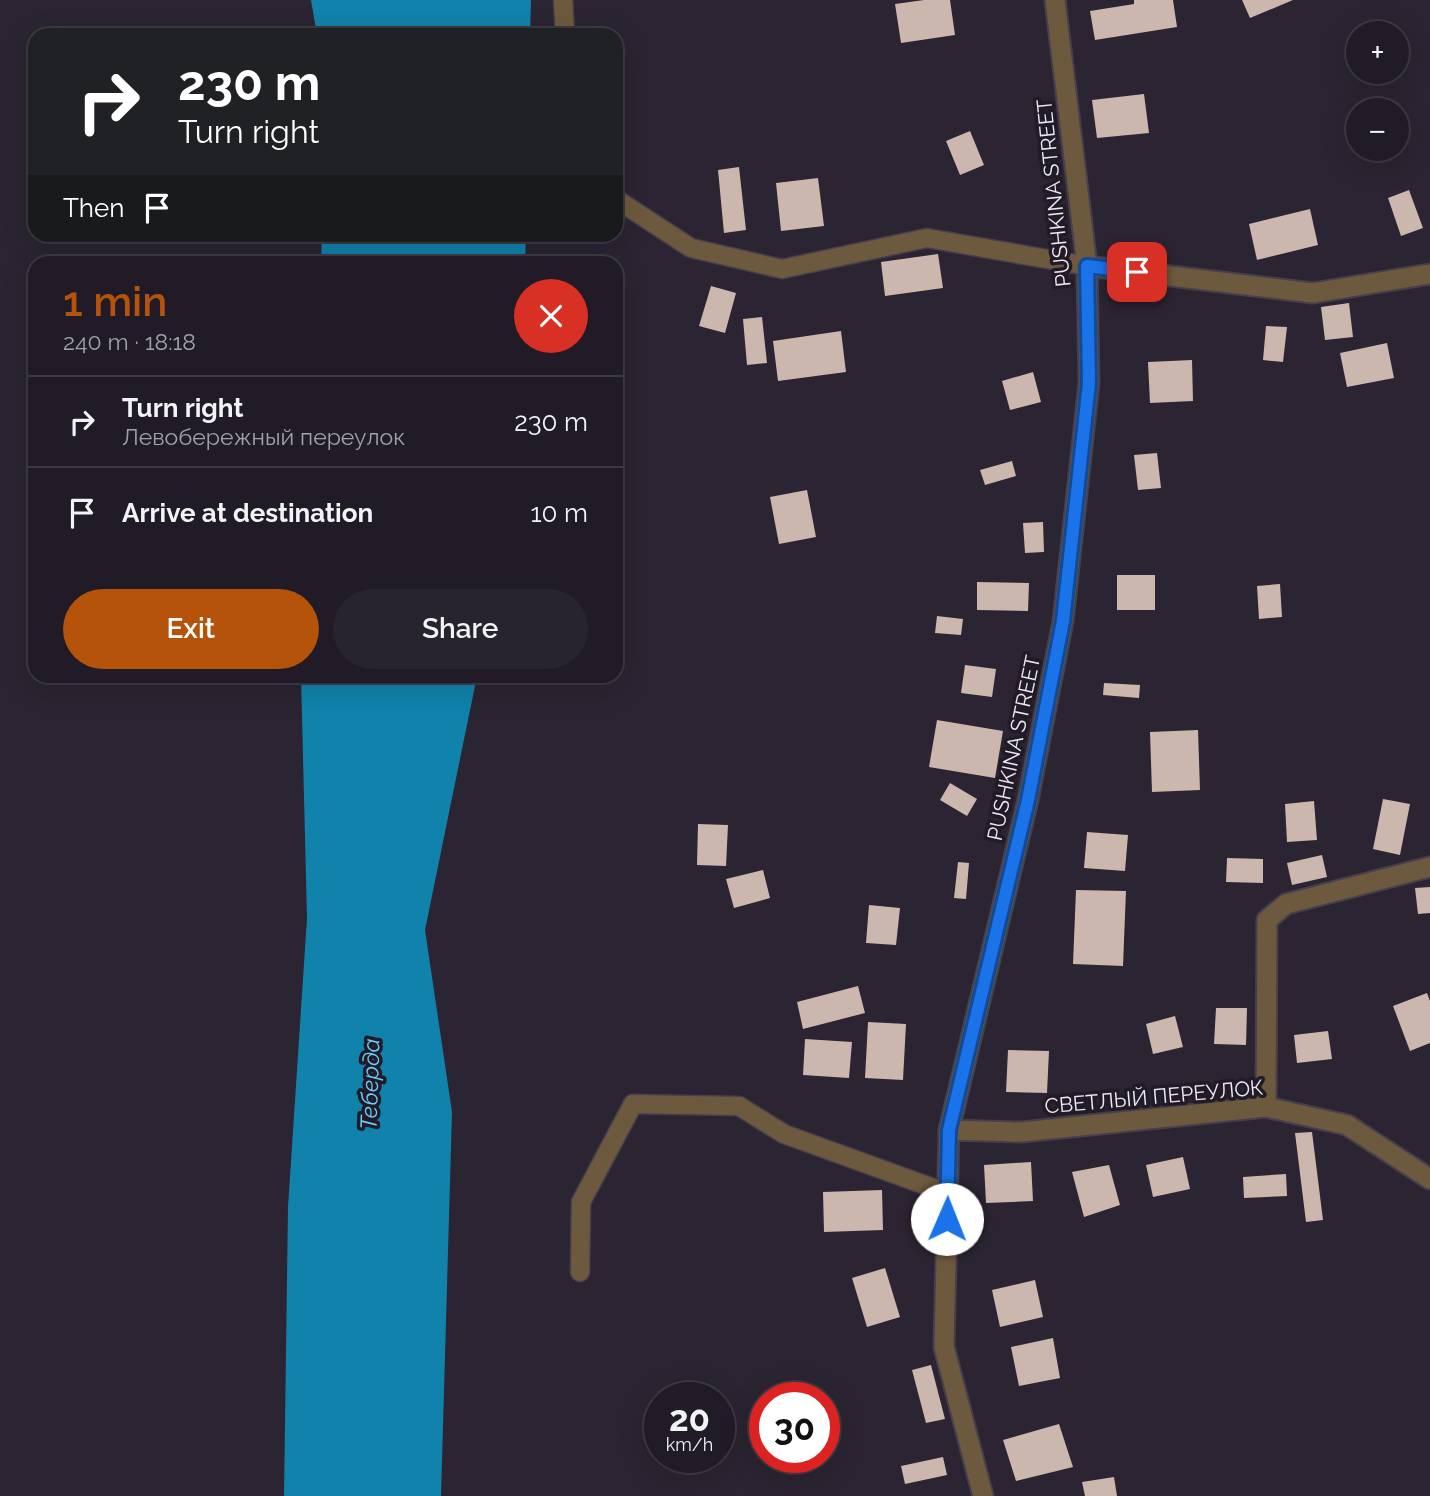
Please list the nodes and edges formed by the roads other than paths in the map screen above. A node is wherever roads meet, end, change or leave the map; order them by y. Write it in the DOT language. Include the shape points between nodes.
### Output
graph roads {
  1 [pos="563,0"];
  2 [pos="1055,0"];
  3 [pos="565,28"];
  4 [pos="623,204"];
  5 [pos="1087,266"];
  6 [pos="1430,274"];
  7 [pos="1430,867"];
  8 [pos="1266,1107"];
  9 [pos="949,1130"];
  10 [pos="1430,1179"];
  11 [pos="947,1193"];
  12 [pos="580,1272"];
  13 [pos="984,1496"];
  1 -- 3 [label="lane"];
  2 -- 5 [label="street, PUSHKINA STREET"];
  4 -- 5 [label="lane" via="691,248 782,270 927,238"];
  5 -- 6 [label="street" via="1313,293"];
  5 -- 9 [label="street, PUSHKINA STREET" via="1089,383 1063,621 1028,800"];
  7 -- 8 [label="street" via="1286,904 1267,920"];
  8 -- 9 [label="street, СВЕТЛЫЙ ПЕРЕУЛОК" via="1022,1132"];
  8 -- 10 [label="street, СВЕТЛЫЙ ПЕРЕУЛОК" via="1347,1125"];
  9 -- 11 [label="street, PUSHKINA STREET"];
  11 -- 12 [label="lane" via="784,1134 738,1106 633,1104 581,1202"];
  11 -- 13 [label="street, PUSHKINA STREET" via="944,1347"];
}
